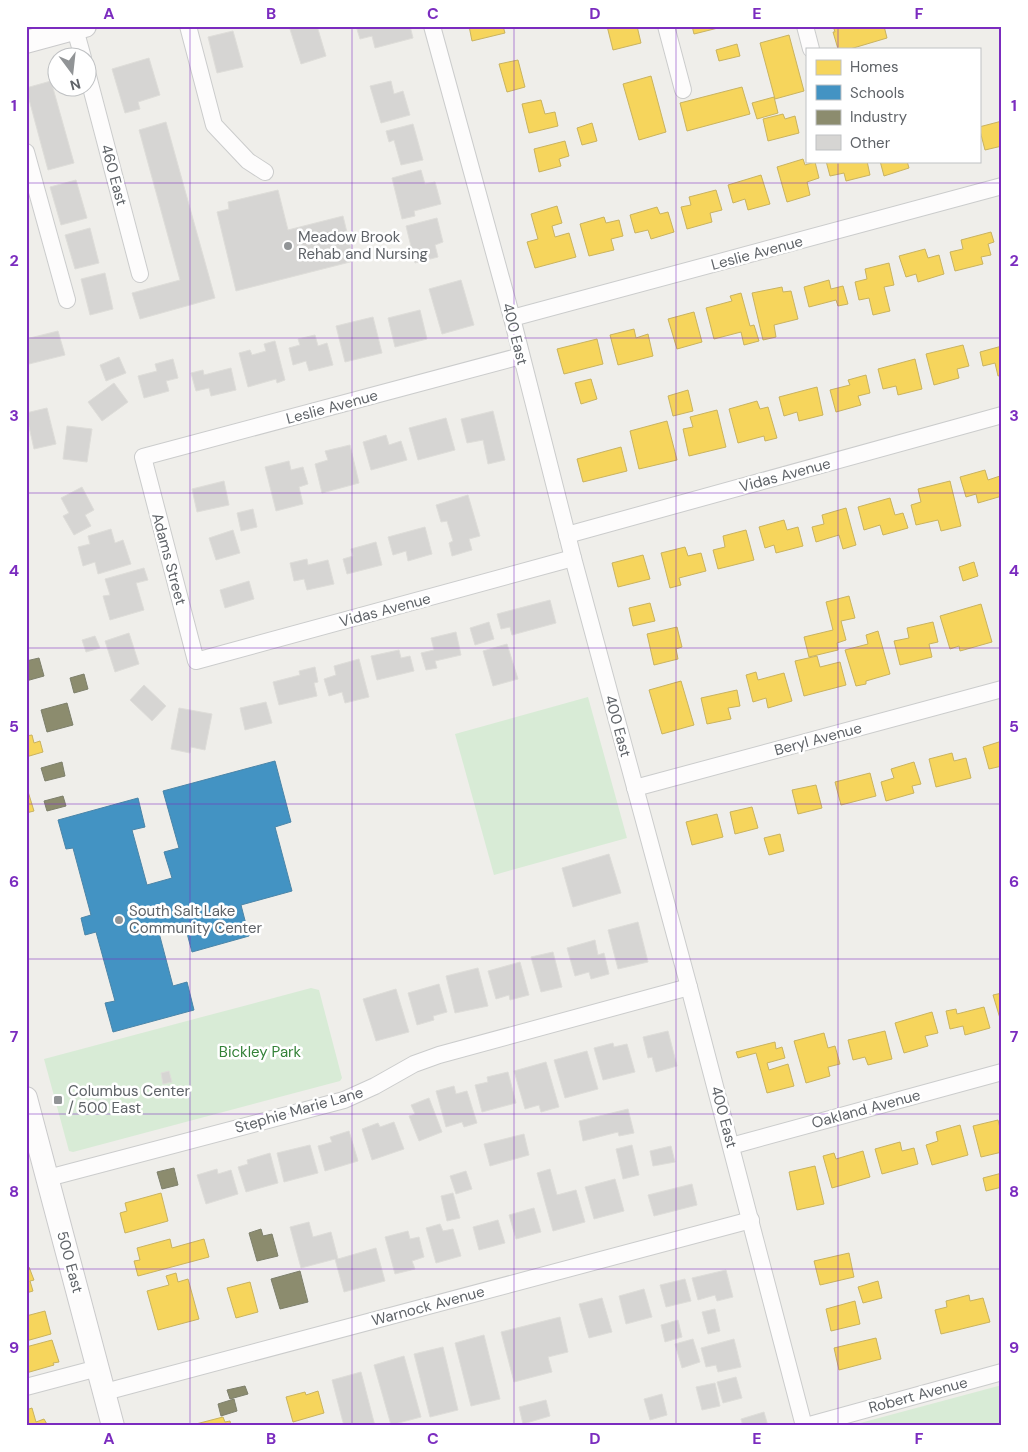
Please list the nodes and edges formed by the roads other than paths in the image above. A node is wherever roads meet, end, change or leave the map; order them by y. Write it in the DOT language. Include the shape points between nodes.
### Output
graph roads {
  1 [pos="188,26"];
  2 [pos="432,26"];
  3 [pos="666,26"];
  4 [pos="805,26"];
  5 [pos="80,28"];
  6 [pos="26,42"];
  7 [pos="82,48"];
  8 [pos="811,48"];
  9 [pos="683,90"];
  10 [pos="94,98"];
  11 [pos="26,152"];
  12 [pos="265,172"];
  13 [pos="1002,186"];
  14 [pos="140,274"];
  15 [pos="67,300"];
  16 [pos="512,318"];
  17 [pos="521,356"];
  18 [pos="1002,416"];
  19 [pos="143,457"];
  20 [pos="567,535"];
  21 [pos="573,558"];
  22 [pos="196,661"];
  23 [pos="1002,689"];
  24 [pos="635,788"];
  25 [pos="689,987"];
  26 [pos="1002,1072"];
  27 [pos="26,1098"];
  28 [pos="731,1146"];
  29 [pos="48,1178"];
  30 [pos="751,1220"];
  31 [pos="98,1368"];
  32 [pos="1002,1372"];
  33 [pos="26,1387"];
  34 [pos="105,1392"];
  35 [pos="113,1426"];
  36 [pos="805,1426"];
  1 -- 12 [label="street" via="214,125 248,161"];
  2 -- 16 [label="street, 400 East"];
  3 -- 9 [label="street"];
  4 -- 8 [label="street"];
  5 -- 6 [label="street"];
  5 -- 7 [label="street"];
  10 -- 14 [label="street, 460 East"];
  11 -- 15 [label="street"];
  13 -- 16 [label="street, Leslie Avenue"];
  16 -- 17 [label="street, 400 East"];
  17 -- 19 [label="street, Leslie Avenue"];
  17 -- 20 [label="street, 400 East"];
  18 -- 20 [label="street, Vidas Avenue"];
  19 -- 22 [label="street, Adams Street"];
  20 -- 21 [label="street, 400 East"];
  21 -- 22 [label="street, Vidas Avenue"];
  21 -- 24 [label="street, 400 East"];
  23 -- 24 [label="street, Beryl Avenue"];
  24 -- 25 [label="street, 400 East"];
  25 -- 28 [label="street, 400 East"];
  25 -- 29 [label="street, Stephie Marie Lane" via="439,1055 414,1064 344,1100"];
  26 -- 28 [label="street, Oakland Avenue"];
  27 -- 29 [label="street, 500 East"];
  28 -- 30 [label="street, 400 East"];
  29 -- 31 [label="street, 500 East"];
  30 -- 34 [label="street, Warnock Avenue"];
  30 -- 36 [label="street, 400 East"];
  31 -- 33 [label="street"];
  31 -- 34 [label="street, 500 East"];
  32 -- 36 [label="street, Robert Avenue"];
  34 -- 35 [label="street, 500 East"];
}
